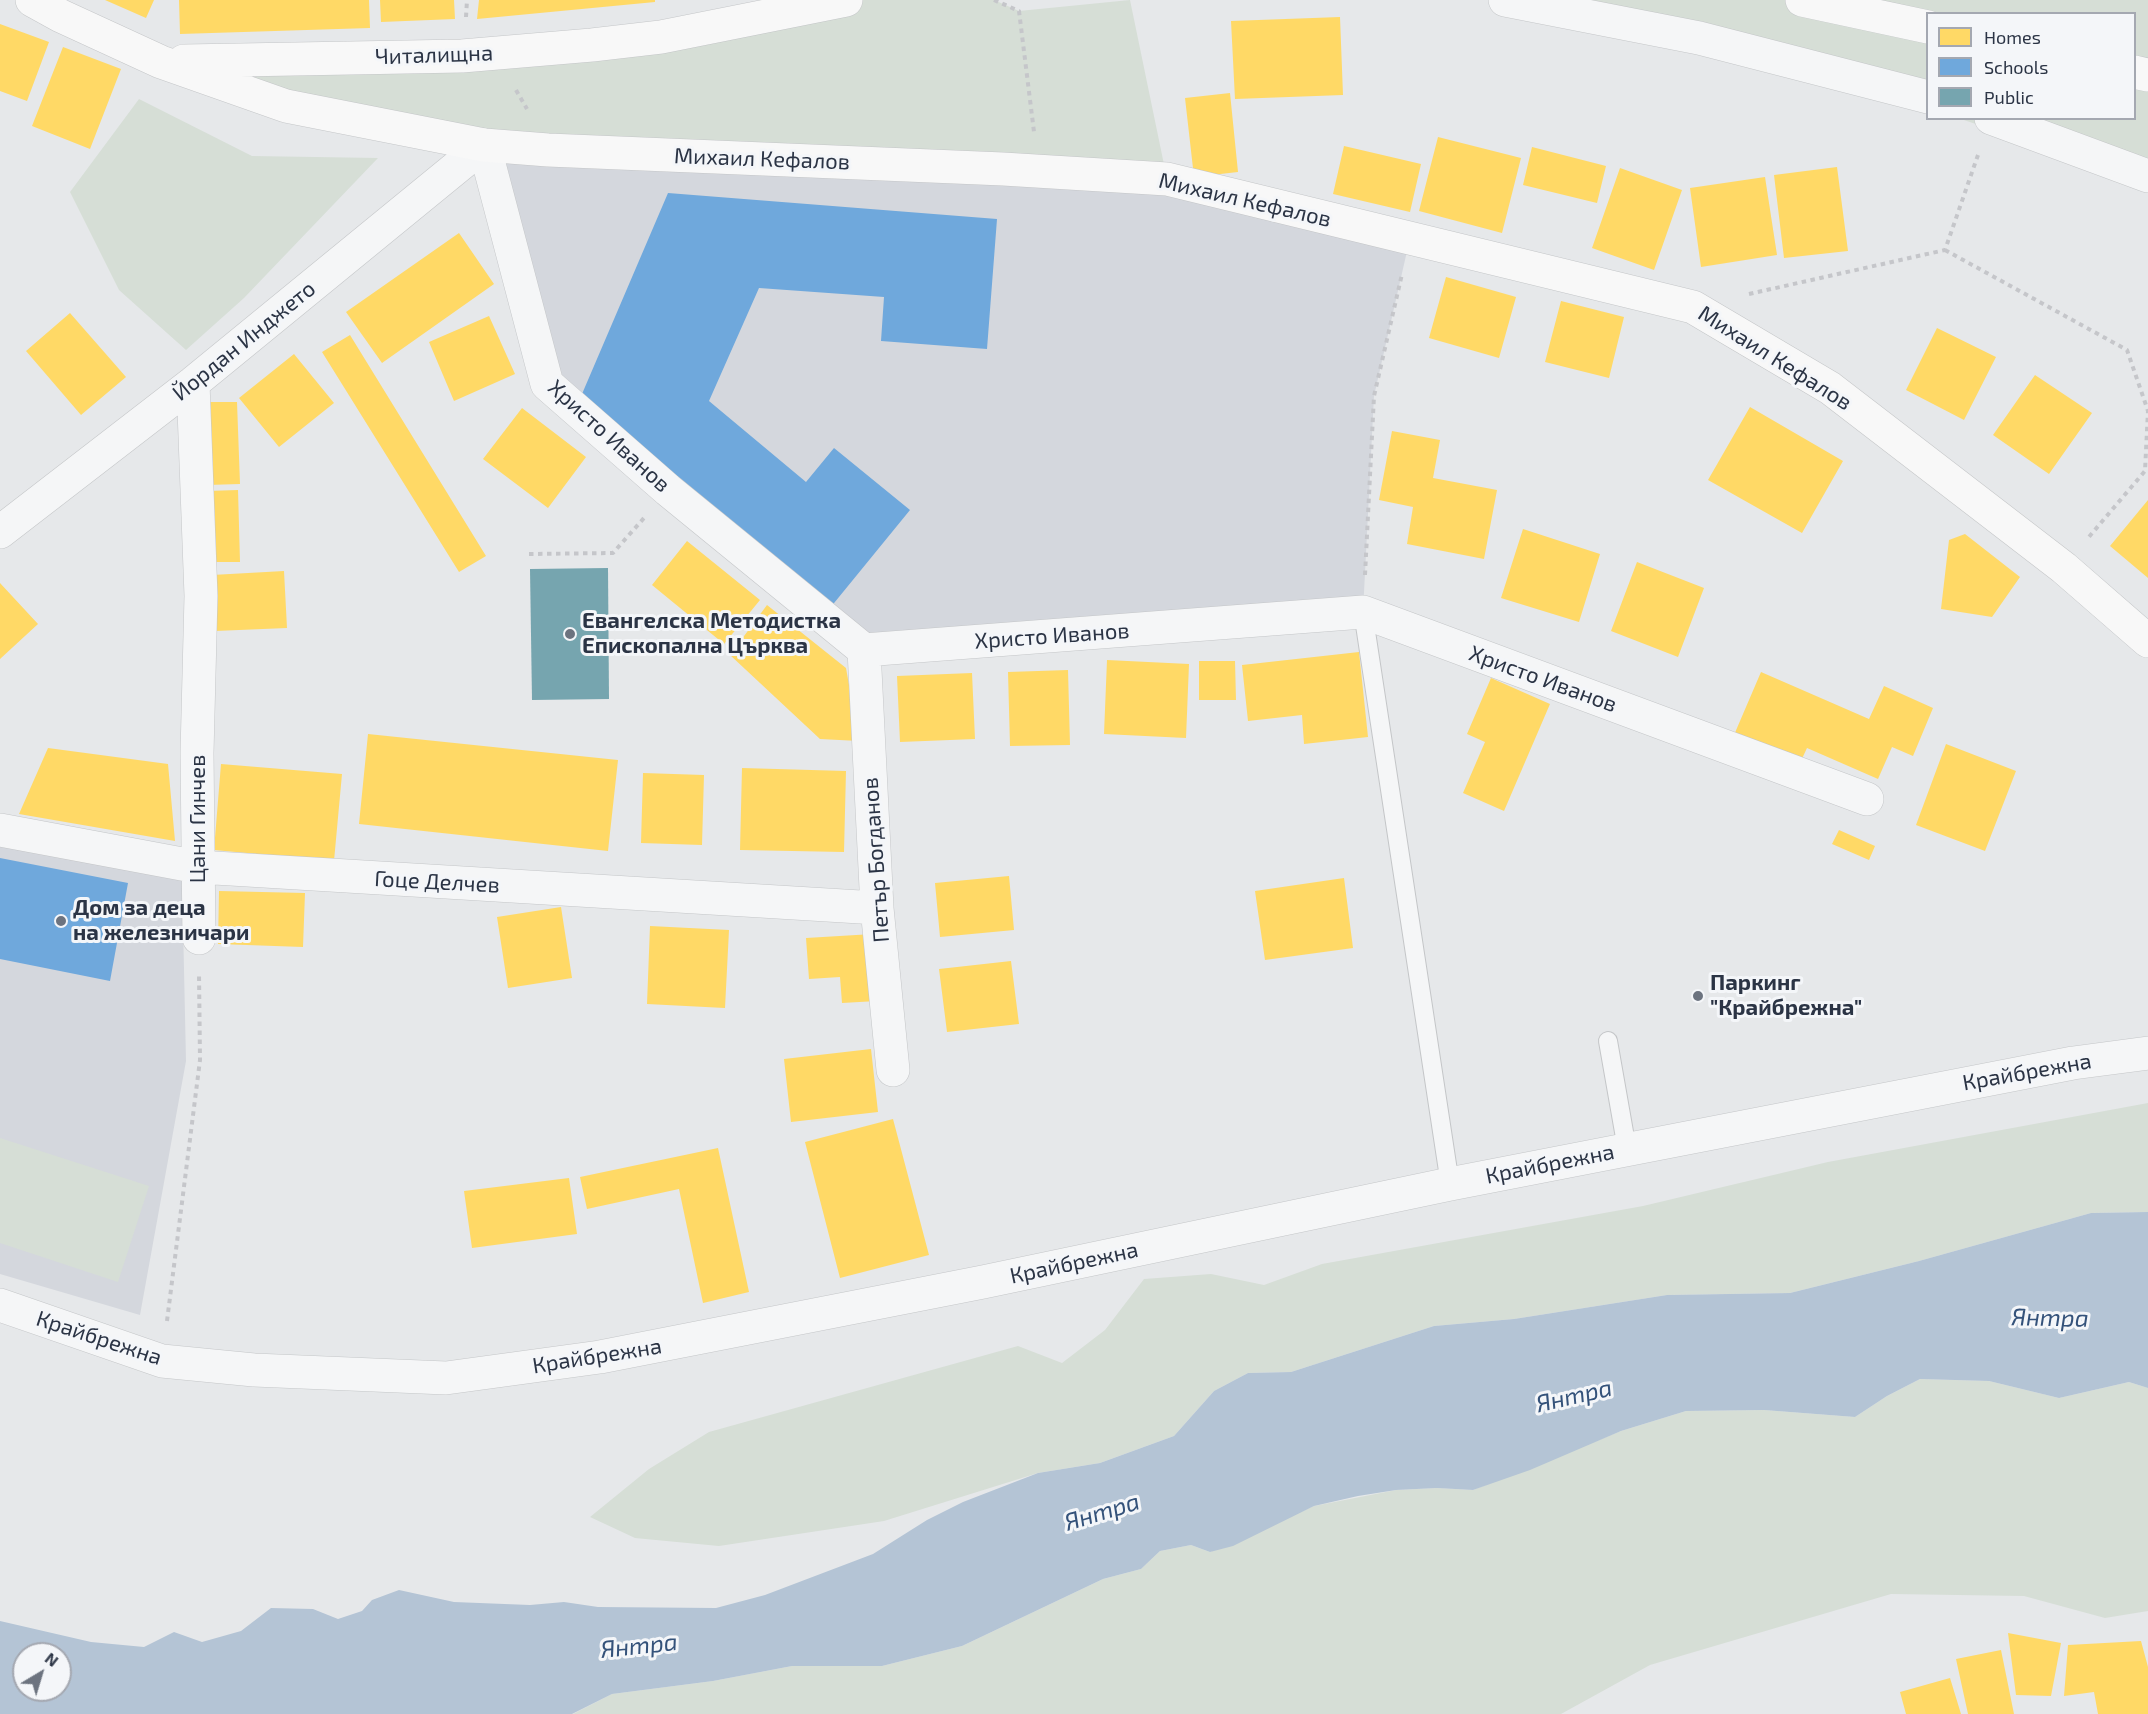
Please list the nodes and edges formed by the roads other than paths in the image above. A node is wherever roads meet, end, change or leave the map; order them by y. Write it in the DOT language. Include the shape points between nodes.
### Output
graph roads {
  1 [pos="32,0"];
  2 [pos="846,0"];
  3 [pos="1505,0"];
  4 [pos="1802,0"];
  5 [pos="1926,27"];
  6 [pos="161,62"];
  7 [pos="1926,96"];
  8 [pos="1994,130"];
  9 [pos="484,145"];
  10 [pos="2148,176"];
  11 [pos="193,382"];
  12 [pos="0,532"];
  13 [pos="1364,612"];
  14 [pos="2148,641"];
  15 [pos="864,650"];
  16 [pos="1867,799"];
  17 [pos="0,830"];
  18 [pos="198,867"];
  19 [pos="877,908"];
  20 [pos="199,938"];
  21 [pos="1608,1041"];
  22 [pos="2148,1053"];
  23 [pos="893,1070"];
  24 [pos="1627,1149"];
  25 [pos="1450,1184"];
  26 [pos="0,1305"];
  1 -- 6 [label="street, Читалищна"];
  2 -- 6 [label="street, Читалищна" via="661,37 592,45 462,56"];
  3 -- 7 [label="street" via="1699,38"];
  4 -- 5 [label="street"];
  6 -- 9 [label="street, Михаил Кефалов" via="286,106"];
  8 -- 10 [label="street"];
  9 -- 11 [label="street, Йордан Инджето"];
  9 -- 14 [label="street, Михаил Кефалов" via="1167,179 1693,307 1830,388 2064,568"];
  9 -- 15 [label="street, Христо Иванов" via="547,384 668,490"];
  11 -- 12 [label="street, Йордан Инджето"];
  11 -- 18 [label="street, Цани Гинчев" via="201,596"];
  13 -- 15 [label="street, Христо Иванов"];
  13 -- 16 [label="street, Христо Иванов"];
  13 -- 25 [label="lane"];
  15 -- 19 [label="street, Петър Богданов"];
  17 -- 18 [label="street, Гоце Делчев"];
  18 -- 19 [label="street, Гоце Делчев"];
  18 -- 20 [label="street, Цани Гинчев"];
  19 -- 23 [label="street, Петър Богданов"];
  21 -- 24 [label="lane"];
  22 -- 24 [label="street, Крайбрежна" via="2073,1063"];
  24 -- 25 [label="street, Крайбрежна"];
  25 -- 26 [label="street, Крайбрежна" via="600,1358 446,1378 254,1370 162,1361"];
}
